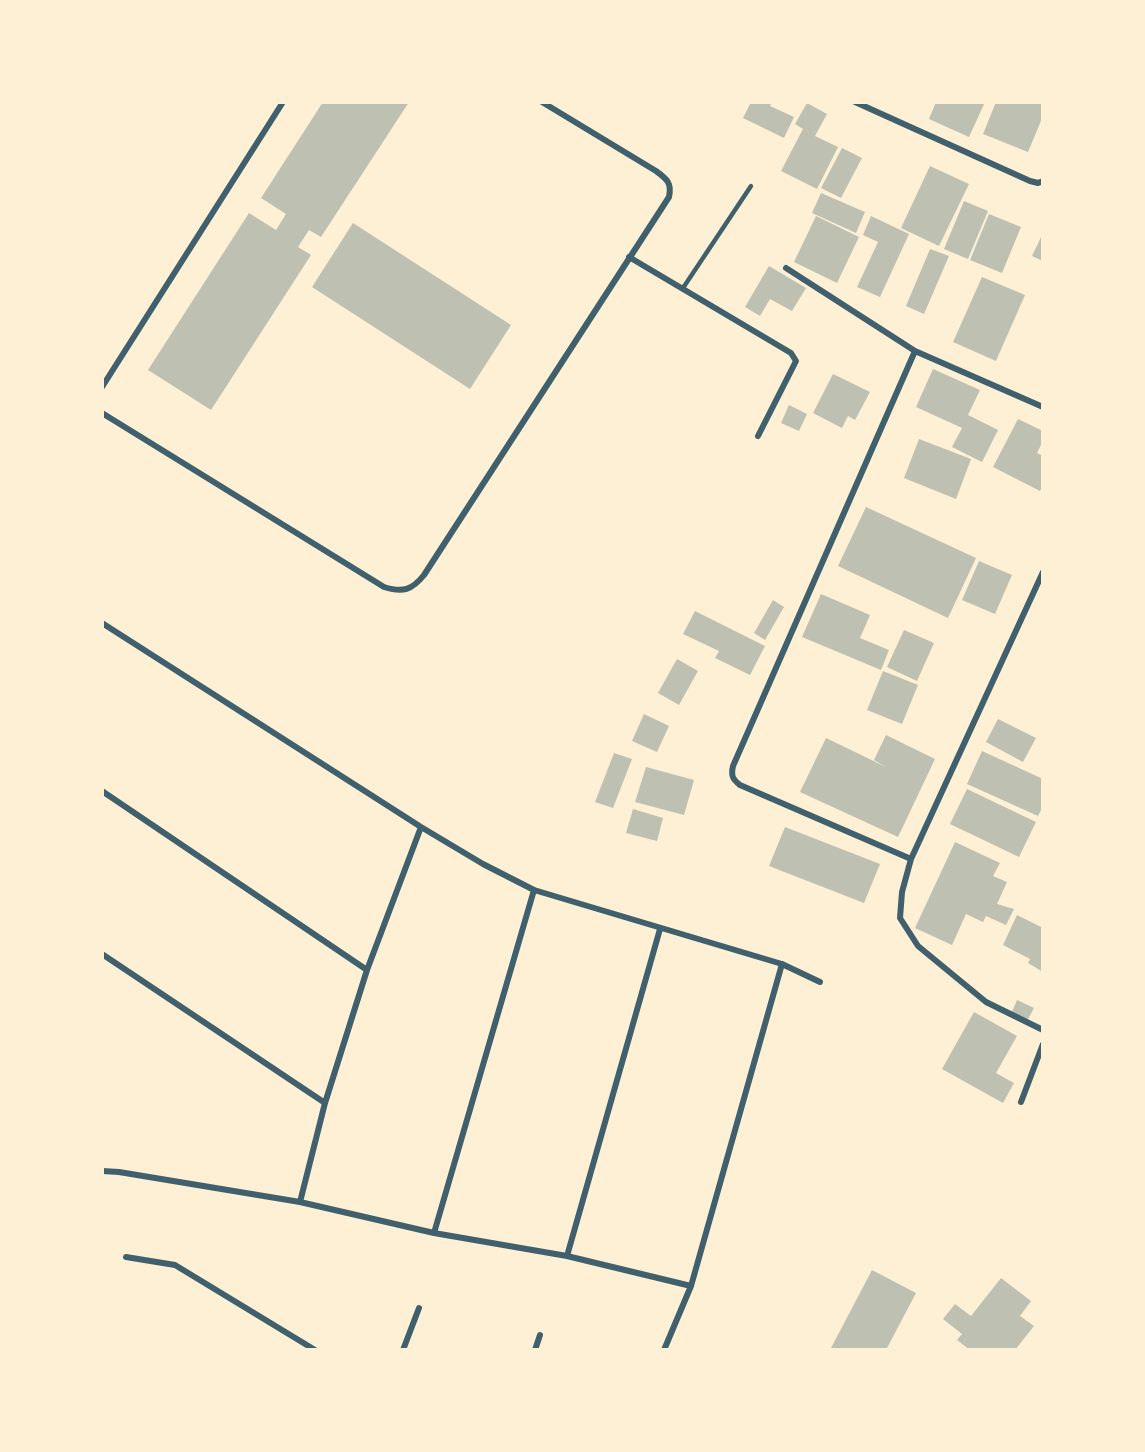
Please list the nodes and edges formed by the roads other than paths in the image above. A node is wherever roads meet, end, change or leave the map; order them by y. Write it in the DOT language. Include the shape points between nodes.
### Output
graph roads {
  1 [pos="283,102"];
  2 [pos="542,102"];
  3 [pos="855,102"];
  4 [pos="1043,181"];
  5 [pos="751,186"];
  6 [pos="629,257"];
  7 [pos="786,267"];
  8 [pos="683,288"];
  9 [pos="915,351"];
  10 [pos="102,387"];
  11 [pos="1043,407"];
  12 [pos="102,413"];
  13 [pos="758,436"];
  14 [pos="1043,572"];
  15 [pos="102,624"];
  16 [pos="102,791"];
  17 [pos="421,827"];
  18 [pos="911,859"];
  19 [pos="534,890"];
  20 [pos="660,929"];
  21 [pos="102,954"];
  22 [pos="782,964"];
  23 [pos="367,970"];
  24 [pos="820,982"];
  25 [pos="1043,1030"];
  26 [pos="1043,1044"];
  27 [pos="1021,1102"];
  28 [pos="325,1103"];
  29 [pos="102,1171"];
  30 [pos="300,1202"];
  31 [pos="434,1233"];
  32 [pos="567,1256"];
  33 [pos="126,1257"];
  34 [pos="691,1286"];
  35 [pos="419,1308"];
  36 [pos="540,1335"];
  37 [pos="315,1350"];
  38 [pos="403,1350"];
  39 [pos="535,1350"];
  40 [pos="664,1350"];
  1 -- 10 [label="street"];
  2 -- 6 [label="street" via="666,178 671,187 669,197"];
  3 -- 4 [label="street" via="1030,181"];
  5 -- 8 [label="lane"];
  6 -- 8 [label="street"];
  6 -- 12 [label="street" via="424,575 407,591 384,588"];
  7 -- 9 [label="street"];
  8 -- 13 [label="street" via="791,353 796,361"];
  9 -- 11 [label="street"];
  9 -- 18 [label="street" via="731,773 740,785"];
  14 -- 18 [label="street"];
  15 -- 17 [label="street"];
  16 -- 23 [label="street"];
  17 -- 19 [label="street"];
  17 -- 23 [label="street"];
  18 -- 25 [label="street" via="900,918 918,946 986,1002"];
  19 -- 20 [label="street"];
  19 -- 31 [label="street"];
  20 -- 22 [label="street"];
  20 -- 32 [label="street"];
  21 -- 28 [label="street"];
  22 -- 24 [label="street"];
  22 -- 34 [label="street"];
  23 -- 28 [label="street"];
  26 -- 27 [label="street"];
  28 -- 30 [label="street"];
  29 -- 30 [label="street"];
  30 -- 31 [label="street"];
  31 -- 32 [label="street"];
  32 -- 34 [label="street"];
  33 -- 37 [label="street" via="175,1265"];
  34 -- 40 [label="street"];
  35 -- 38 [label="street"];
  36 -- 39 [label="street"];
}
